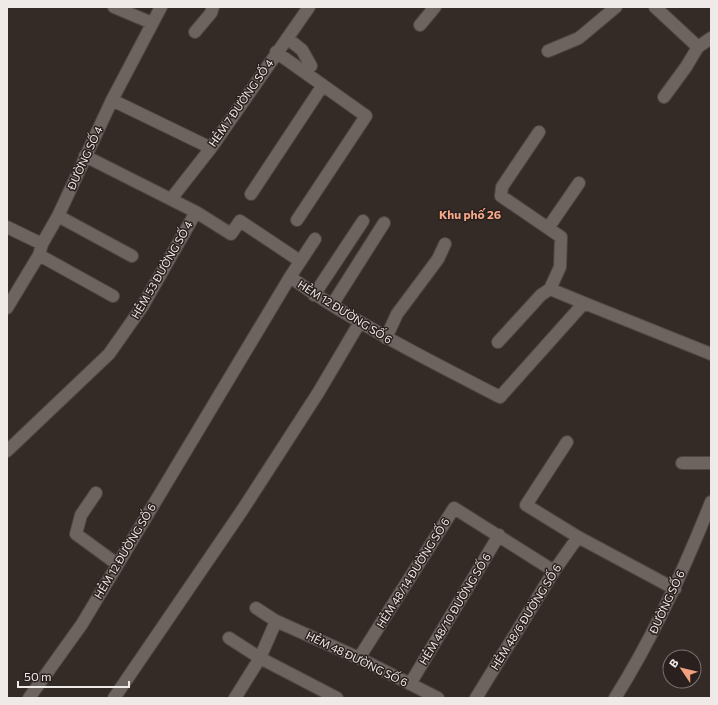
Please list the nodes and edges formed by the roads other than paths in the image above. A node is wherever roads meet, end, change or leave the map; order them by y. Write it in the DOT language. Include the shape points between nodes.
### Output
graph roads {
  1 [pos="114,7"];
  2 [pos="160,7"];
  3 [pos="213,7"];
  4 [pos="309,7"];
  5 [pos="435,7"];
  6 [pos="616,7"];
  7 [pos="655,7"];
  8 [pos="152,23"];
  9 [pos="420,25"];
  10 [pos="195,32"];
  11 [pos="287,38"];
  12 [pos="711,38"];
  13 [pos="698,47"];
  14 [pos="548,51"];
  15 [pos="276,52"];
  16 [pos="311,66"];
  17 [pos="323,85"];
  18 [pos="664,97"];
  19 [pos="112,100"];
  20 [pos="539,132"];
  21 [pos="210,148"];
  22 [pos="85,156"];
  23 [pos="579,183"];
  24 [pos="251,194"];
  25 [pos="171,199"];
  26 [pos="196,212"];
  27 [pos="58,216"];
  28 [pos="297,220"];
  29 [pos="363,221"];
  30 [pos="384,223"];
  31 [pos="7,227"];
  32 [pos="548,228"];
  33 [pos="315,240"];
  34 [pos="445,244"];
  35 [pos="41,250"];
  36 [pos="132,256"];
  37 [pos="300,261"];
  38 [pos="290,277"];
  39 [pos="550,289"];
  40 [pos="314,294"];
  41 [pos="113,296"];
  42 [pos="584,303"];
  43 [pos="332,305"];
  44 [pos="7,308"];
  45 [pos="360,322"];
  46 [pos="386,338"];
  47 [pos="498,342"];
  48 [pos="711,354"];
  49 [pos="567,442"];
  50 [pos="7,451"];
  51 [pos="682,463"];
  52 [pos="711,463"];
  53 [pos="96,493"];
  54 [pos="711,502"];
  55 [pos="499,535"];
  56 [pos="578,537"];
  57 [pos="117,564"];
  58 [pos="554,571"];
  59 [pos="674,589"];
  60 [pos="256,608"];
  61 [pos="276,621"];
  62 [pos="228,638"];
  63 [pos="260,658"];
  64 [pos="359,658"];
  65 [pos="410,684"];
  66 [pos="29,698"];
  67 [pos="114,698"];
  68 [pos="235,698"];
  69 [pos="337,698"];
  70 [pos="435,698"];
  71 [pos="476,698"];
  72 [pos="615,698"];
  1 -- 8 [label="street"];
  2 -- 8 [label="street, ĐƯỜNG SỐ 4"];
  3 -- 10 [label="street"];
  4 -- 11 [label="street, HẺM 7 ĐƯỜNG SỐ 4"];
  5 -- 9 [label="street"];
  6 -- 14 [label="street" via="579,38"];
  7 -- 13 [label="street"];
  8 -- 19 [label="street, ĐƯỜNG SỐ 4"];
  11 -- 15 [label="street, HẺM 7 ĐƯỜNG SỐ 4"];
  11 -- 16 [label="street" via="302,50"];
  12 -- 13 [label="street"];
  13 -- 18 [label="street"];
  15 -- 17 [label="street"];
  15 -- 21 [label="street, HẺM 7 ĐƯỜNG SỐ 4"];
  17 -- 24 [label="street"];
  17 -- 28 [label="street" via="366,116"];
  19 -- 21 [label="street"];
  19 -- 22 [label="street, ĐƯỜNG SỐ 4"];
  20 -- 32 [label="street" via="502,187 501,196"];
  21 -- 25 [label="street, HẺM 7 ĐƯỜNG SỐ 4"];
  22 -- 25 [label="street, HẺM 53 ĐƯỜNG SỐ 4"];
  22 -- 27 [label="street, ĐƯỜNG SỐ 4"];
  23 -- 32 [label="street"];
  25 -- 26 [label="street, HẺM 53 ĐƯỜNG SỐ 4"];
  26 -- 37 [label="street" via="231,234 240,221"];
  26 -- 50 [label="street, HẺM 53 ĐƯỜNG SỐ 4" via="142,307 109,354"];
  27 -- 35 [label="street, ĐƯỜNG SỐ 4"];
  27 -- 36 [label="street"];
  29 -- 40 [label="street"];
  30 -- 43 [label="street"];
  31 -- 35 [label="street"];
  32 -- 39 [label="street" via="561,237 560,267"];
  33 -- 37 [label="street"];
  34 -- 46 [label="street" via="438,259 397,314"];
  35 -- 41 [label="street"];
  35 -- 44 [label="street, ĐƯỜNG SỐ 4"];
  37 -- 38 [label="street"];
  38 -- 40 [label="street, HẺM 12 ĐƯỜNG SỐ 6"];
  38 -- 57 [label="street, HẺM 12 ĐƯỜNG SỐ 6"];
  39 -- 42 [label="street"];
  39 -- 47 [label="street" via="540,296"];
  40 -- 43 [label="street, HẺM 12 ĐƯỜNG SỐ 6"];
  42 -- 46 [label="street, HẺM 12 ĐƯỜNG SỐ 6" via="500,397"];
  42 -- 48 [label="street"];
  43 -- 45 [label="street, HẺM 12 ĐƯỜNG SỐ 6"];
  45 -- 46 [label="street, HẺM 12 ĐƯỜNG SỐ 6"];
  45 -- 67 [label="street" via="318,393 243,509"];
  49 -- 56 [label="street" via="526,505"];
  51 -- 52 [label="street"];
  53 -- 57 [label="street" via="81,516 76,534"];
  54 -- 59 [label="street, ĐƯỜNG SỐ 6"];
  55 -- 58 [label="street, HẺM 48/14 ĐƯỜNG SỐ 6"];
  55 -- 64 [label="street, HẺM 48/14 ĐƯỜNG SỐ 6" via="454,508"];
  55 -- 65 [label="street, HẺM 48/10 ĐƯỜNG SỐ 6"];
  56 -- 58 [label="street, HẺM 48/6 ĐƯỜNG SỐ 6"];
  56 -- 59 [label="street"];
  57 -- 66 [label="street, HẺM 12 ĐƯỜNG SỐ 6" via="82,624"];
  58 -- 71 [label="street, HẺM 48/6 ĐƯỜNG SỐ 6"];
  59 -- 72 [label="street, ĐƯỜNG SỐ 6" via="639,660"];
  60 -- 61 [label="street, HẺM 48 ĐƯỜNG SỐ 6"];
  61 -- 63 [label="street"];
  61 -- 64 [label="street, HẺM 48 ĐƯỜNG SỐ 6"];
  62 -- 63 [label="street"];
  63 -- 68 [label="street"];
  63 -- 69 [label="street"];
  64 -- 65 [label="street, HẺM 48 ĐƯỜNG SỐ 6"];
  65 -- 70 [label="street, HẺM 48 ĐƯỜNG SỐ 6"];
}
